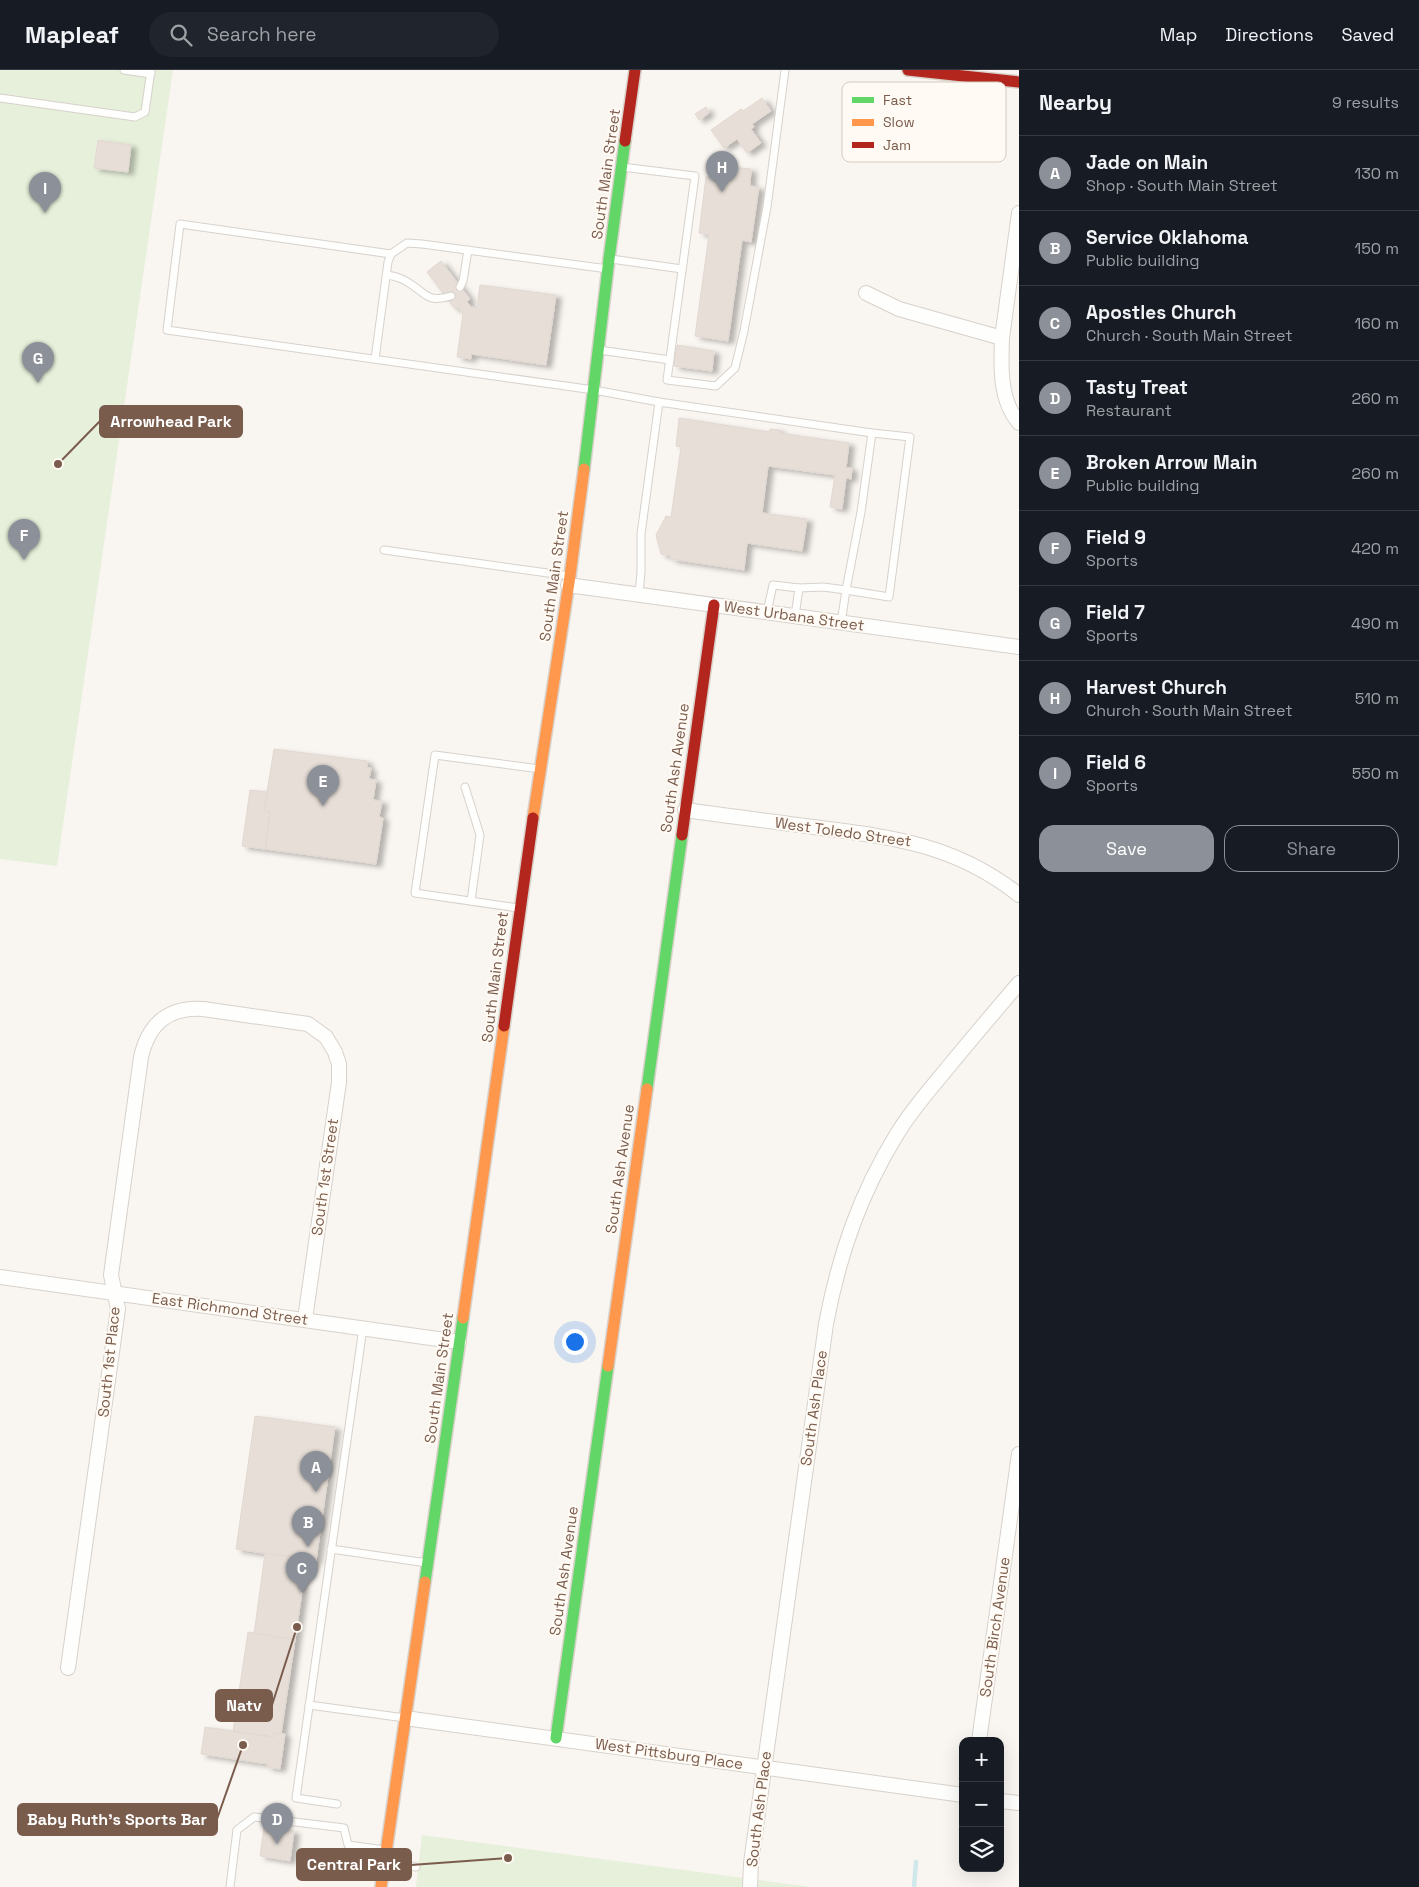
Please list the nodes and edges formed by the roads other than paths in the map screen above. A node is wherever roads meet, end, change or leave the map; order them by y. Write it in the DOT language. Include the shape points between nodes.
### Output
graph roads {
  1 [pos="124,70"];
  2 [pos="635,70"];
  3 [pos="785,70"];
  4 [pos="908,70"];
  5 [pos="151,72"];
  6 [pos="1019,82"];
  7 [pos="0,98"];
  8 [pos="622,167"];
  9 [pos="1019,213"];
  10 [pos="468,250"];
  11 [pos="391,254"];
  12 [pos="608,264"];
  13 [pos="682,269"];
  14 [pos="387,275"];
  15 [pos="460,287"];
  16 [pos="866,294"];
  17 [pos="451,296"];
  18 [pos="1002,338"];
  19 [pos="599,350"];
  20 [pos="375,359"];
  21 [pos="670,360"];
  22 [pos="594,390"];
  23 [pos="659,402"];
  24 [pos="1018,421"];
  25 [pos="872,432"];
  26 [pos="384,550"];
  27 [pos="569,580"];
  28 [pos="799,588"];
  29 [pos="846,590"];
  30 [pos="639,594"];
  31 [pos="714,605"];
  32 [pos="767,612"];
  33 [pos="795,616"];
  34 [pos="842,623"];
  35 [pos="1019,647"];
  36 [pos="540,769"];
  37 [pos="465,787"];
  38 [pos="684,810"];
  39 [pos="1019,895"];
  40 [pos="471,901"];
  41 [pos="519,908"];
  42 [pos="1019,984"];
  43 [pos="176,1011"];
  44 [pos="0,1276"];
  45 [pos="115,1292"];
  46 [pos="305,1319"];
  47 [pos="363,1328"];
  48 [pos="459,1342"];
  49 [pos="1019,1454"];
  50 [pos="331,1549"];
  51 [pos="427,1563"];
  52 [pos="68,1668"];
  53 [pos="309,1705"];
  54 [pos="405,1718"];
  55 [pos="980,1737"];
  56 [pos="556,1738"];
  57 [pos="764,1767"];
  58 [pos="959,1794"];
  59 [pos="1004,1801"];
  60 [pos="1019,1803"];
  61 [pos="337,1804"];
  62 [pos="386,1850"];
  63 [pos="384,1864"];
  64 [pos="416,1867"];
  65 [pos="230,1887"];
  66 [pos="381,1887"];
  67 [pos="750,1887"];
  1 -- 5 [label="lane"];
  2 -- 8 [label="street, South Main Street"];
  3 -- 21 [label="lane" via="767,207 735,368 716,386 668,380"];
  4 -- 6 [label="street"];
  5 -- 7 [label="lane" via="145,112 135,118"];
  8 -- 12 [label="street, South Main Street"];
  8 -- 13 [label="lane" via="695,176"];
  9 -- 18 [label="street"];
  10 -- 11 [label="lane" via="407,243"];
  10 -- 12 [label="lane"];
  10 -- 15 [label="lane"];
  11 -- 14 [label="lane"];
  11 -- 20 [label="lane" via="180,224 167,330"];
  12 -- 13 [label="lane"];
  12 -- 19 [label="street, South Main Street"];
  13 -- 21 [label="lane"];
  14 -- 17 [label="lane" via="410,283 427,298"];
  14 -- 20 [label="lane"];
  16 -- 18 [label="street" via="899,309"];
  18 -- 24 [label="street" via="1004,394"];
  19 -- 21 [label="lane"];
  19 -- 22 [label="street, South Main Street"];
  20 -- 22 [label="lane"];
  22 -- 23 [label="lane"];
  22 -- 27 [label="street, South Main Street"];
  23 -- 25 [label="lane"];
  23 -- 30 [label="lane" via="641,534"];
  25 -- 29 [label="lane"];
  25 -- 29 [label="lane" via="910,437 889,597"];
  26 -- 27 [label="lane"];
  27 -- 30 [label="street, West Urbana Street"];
  27 -- 36 [label="street, South Main Street"];
  28 -- 29 [label="lane"];
  28 -- 32 [label="lane" via="773,586"];
  28 -- 33 [label="lane"];
  29 -- 34 [label="lane"];
  30 -- 31 [label="street, West Urbana Street"];
  31 -- 32 [label="street, West Urbana Street"];
  31 -- 38 [label="street, South Ash Avenue"];
  32 -- 33 [label="street, West Urbana Street"];
  33 -- 34 [label="street, West Urbana Street"];
  34 -- 35 [label="street, West Urbana Street"];
  36 -- 40 [label="lane" via="435,755 416,893"];
  36 -- 41 [label="street, South Main Street"];
  37 -- 40 [label="lane" via="480,835"];
  38 -- 39 [label="street, West Toledo Street" via="877,835 920,844 974,865"];
  38 -- 56 [label="street, South Ash Avenue"];
  40 -- 41 [label="lane"];
  41 -- 48 [label="street, South Main Street"];
  42 -- 57 [label="street, South Ash Place" via="926,1093 898,1132 877,1169 841,1255 826,1324"];
  43 -- 45 [label="street, South 1st Place" via="161,1020 149,1034 141,1057 111,1275"];
  43 -- 46 [label="street, South 1st Street" via="203,1009 308,1024 326,1037 335,1052 339,1082"];
  44 -- 45 [label="street, East Richmond Street"];
  45 -- 46 [label="street, East Richmond Street"];
  45 -- 52 [label="street, South 1st Place" via="118,1309"];
  46 -- 47 [label="street, East Richmond Street"];
  47 -- 48 [label="street, East Richmond Street"];
  47 -- 50 [label="lane"];
  48 -- 51 [label="street, South Main Street"];
  49 -- 55 [label="street, South Birch Avenue"];
  50 -- 51 [label="lane"];
  50 -- 53 [label="lane"];
  51 -- 54 [label="street, South Main Street"];
  53 -- 54 [label="lane"];
  53 -- 61 [label="lane" via="296,1798"];
  54 -- 56 [label="street, West Pittsburg Place"];
  54 -- 62 [label="street, South Main Street"];
  56 -- 57 [label="street, West Pittsburg Place"];
  57 -- 58 [label="street, West Pittsburg Place"];
  57 -- 67 [label="street, South Ash Place"];
  59 -- 60 [label="street"];
  62 -- 63 [label="street, South Main Street"];
  62 -- 65 [label="lane" via="348,1845 344,1828 254,1817 238,1830"];
  63 -- 64 [label="lane"];
  63 -- 66 [label="street, South Main Street"];
}
